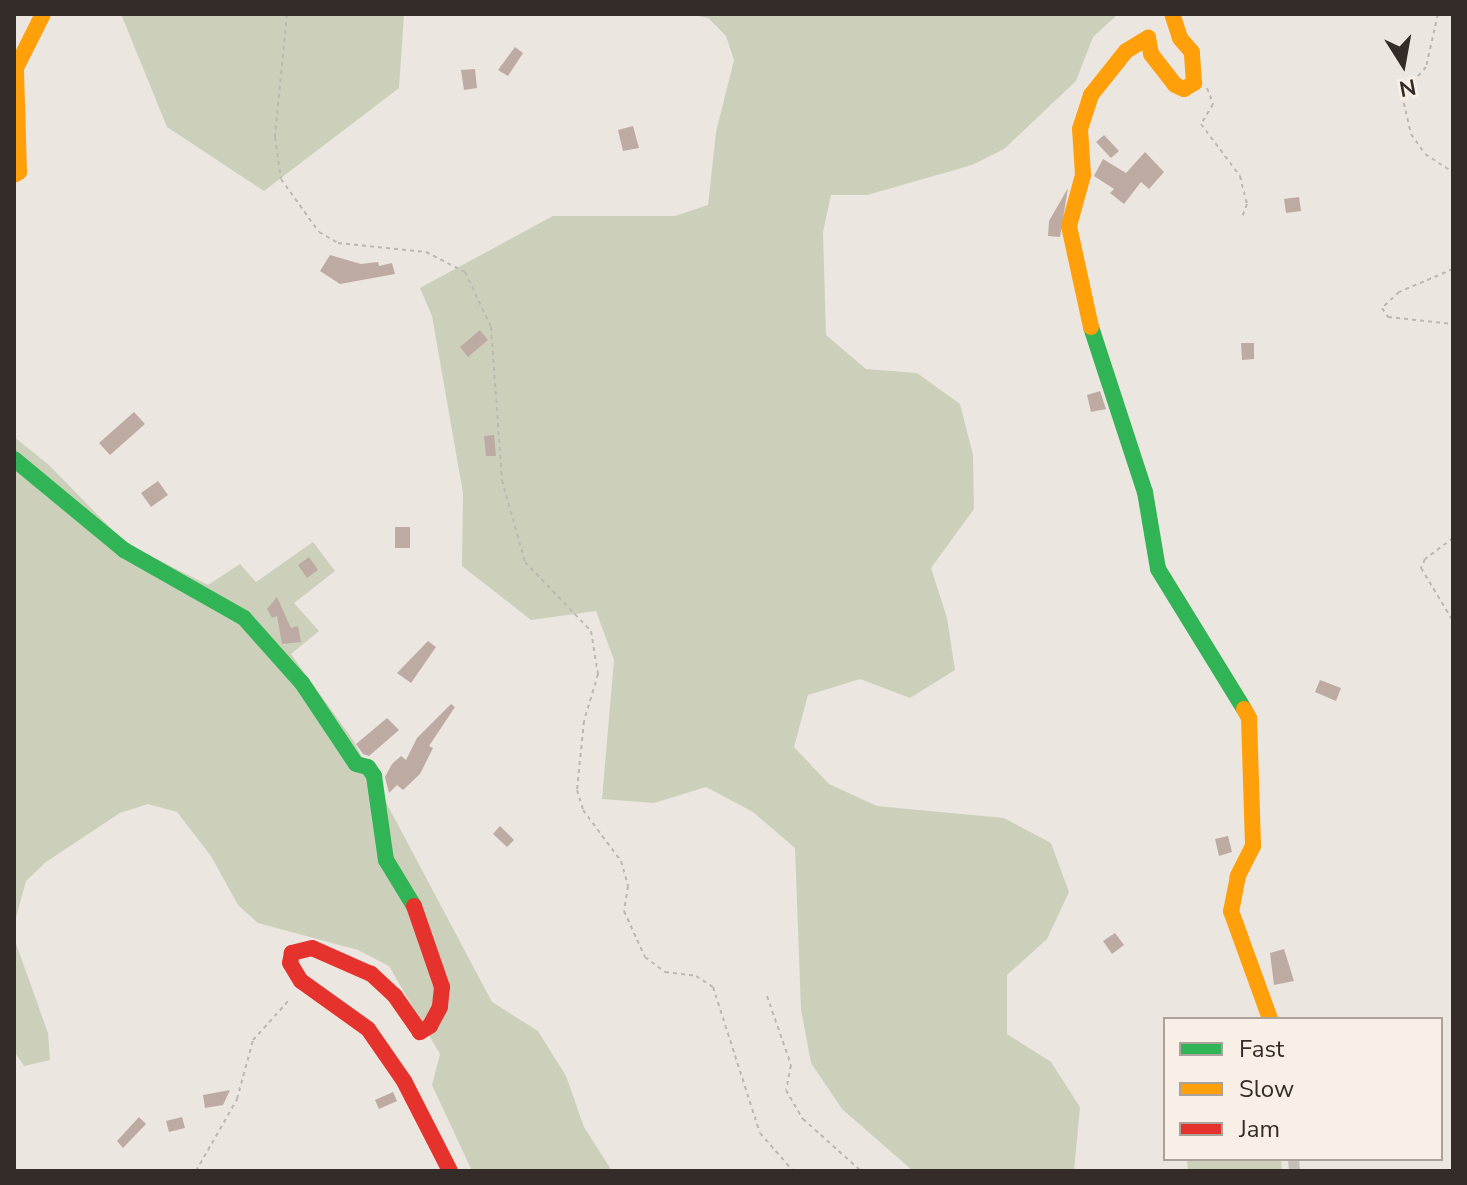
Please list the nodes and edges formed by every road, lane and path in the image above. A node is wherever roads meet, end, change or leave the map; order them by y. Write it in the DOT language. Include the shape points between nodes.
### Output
graph roads {
  1 [pos="43,14"];
  2 [pos="287,14"];
  3 [pos="1172,14"];
  4 [pos="1438,14"];
  5 [pos="1197,71"];
  6 [pos="1453,172"];
  7 [pos="14,175"];
  8 [pos="1242,217"];
  9 [pos="1453,269"];
  10 [pos="1453,324"];
  11 [pos="14,459"];
  12 [pos="1453,538"];
  13 [pos="1453,621"];
  14 [pos="767,996"];
  15 [pos="290,999"];
  16 [pos="1269,1017"];
  17 [pos="196,1171"];
  18 [pos="450,1171"];
  19 [pos="793,1171"];
  20 [pos="861,1171"];
  1 -- 7 [label="street" via="16,68 19,172"];
  2 -- 19 [label="path" via="275,137 281,179 319,232 338,243 426,252 465,272 491,327 502,480 525,562 591,631 598,674 584,721 577,790 583,810 621,861 628,886 624,911 645,957 665,972 696,976 713,987 760,1133"];
  3 -- 5 [label="street"];
  4 -- 6 [label="path" via="1426,67 1402,95 1411,134 1425,154"];
  5 -- 8 [label="path" via="1213,104 1201,124 1208,141 1240,176 1247,204"];
  5 -- 16 [label="street" via="1194,83 1184,89 1156,62 1148,38 1126,51 1091,95 1080,129 1083,175 1069,226 1088,318 1145,492 1158,569 1249,718 1253,846 1238,876 1231,911"];
  9 -- 10 [label="path" via="1399,292 1382,308 1388,317"];
  11 -- 18 [label="street" via="124,550 244,618 302,683 356,764 368,767 374,776 386,860 423,920 442,987 440,1007 420,1032 395,996 371,974 312,948 292,953 290,963 301,981 368,1029 404,1081"];
  12 -- 13 [label="path" via="1421,568"];
  14 -- 20 [label="path" via="791,1065 786,1090 803,1119"];
  15 -- 17 [label="path" via="253,1040 237,1099"];
}
